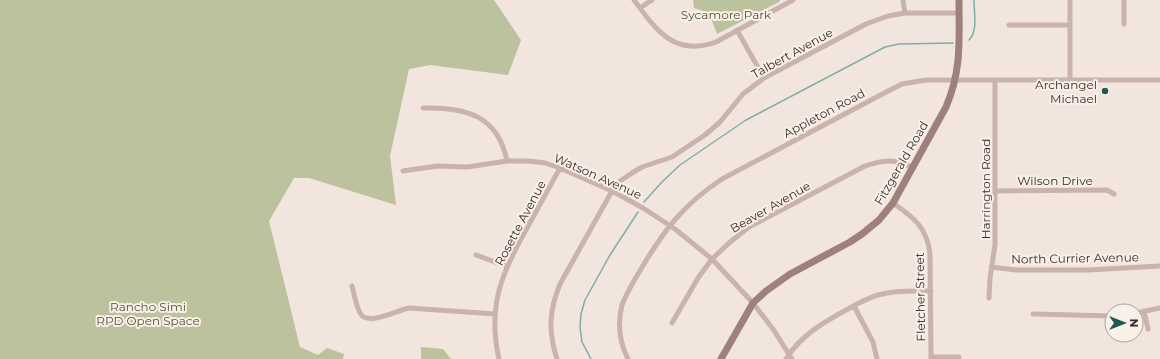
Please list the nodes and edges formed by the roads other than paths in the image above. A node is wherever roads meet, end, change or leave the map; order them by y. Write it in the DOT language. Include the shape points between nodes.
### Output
graph roads {
  1 [pos="652,0"];
  2 [pos="793,0"];
  3 [pos="903,0"];
  4 [pos="959,0"];
  5 [pos="1070,0"];
  6 [pos="1124,0"];
  7 [pos="787,1"];
  8 [pos="635,2"];
  9 [pos="640,8"];
  10 [pos="906,13"];
  11 [pos="959,13"];
  12 [pos="1124,24"];
  13 [pos="1009,25"];
  14 [pos="1070,25"];
  15 [pos="737,30"];
  16 [pos="764,78"];
  17 [pos="956,80"];
  18 [pos="995,80"];
  19 [pos="1070,80"];
  20 [pos="1160,80"];
  21 [pos="423,108"];
  22 [pos="507,160"];
  23 [pos="560,168"];
  24 [pos="913,168"];
  25 [pos="402,171"];
  26 [pos="612,191"];
  27 [pos="995,191"];
  28 [pos="1114,194"];
  29 [pos="893,203"];
  30 [pos="670,225"];
  31 [pos="476,255"];
  32 [pos="712,259"];
  33 [pos="506,266"];
  34 [pos="1160,266"];
  35 [pos="991,267"];
  36 [pos="352,286"];
  37 [pos="930,291"];
  38 [pos="989,298"];
  39 [pos="753,303"];
  40 [pos="854,306"];
  41 [pos="1160,308"];
  42 [pos="1144,311"];
  43 [pos="495,314"];
  44 [pos="1033,314"];
  45 [pos="1104,316"];
  46 [pos="672,323"];
  47 [pos="1148,329"];
  48 [pos="790,356"];
  49 [pos="959,357"];
  50 [pos="930,358"];
  51 [pos="499,359"];
  52 [pos="557,359"];
  53 [pos="628,359"];
  54 [pos="721,359"];
  55 [pos="786,359"];
  56 [pos="877,359"];
  1 -- 9 [label="street"];
  2 -- 7 [label="street"];
  3 -- 10 [label="street"];
  4 -- 11 [label="main road, Fitzgerald Road"];
  5 -- 14 [label="street"];
  6 -- 12 [label="street"];
  7 -- 15 [label="street"];
  8 -- 9 [label="street"];
  9 -- 15 [label="street" via="661,34 686,46 716,42"];
  10 -- 11 [label="street, Talbert Avenue"];
  10 -- 16 [label="street, Talbert Avenue" via="866,24"];
  11 -- 17 [label="main road, Fitzgerald Road"];
  13 -- 14 [label="street"];
  14 -- 19 [label="street"];
  15 -- 16 [label="street"];
  16 -- 26 [label="street, Talbert Avenue" via="743,94 720,122 705,135 672,157 632,173"];
  17 -- 18 [label="street, Appleton Road"];
  17 -- 24 [label="main road, Fitzgerald Road" via="946,107"];
  17 -- 30 [label="street, Appleton Road" via="915,81 890,90 722,179 693,201"];
  18 -- 19 [label="street, Appleton Road"];
  18 -- 27 [label="street, Harrington Road"];
  19 -- 20 [label="street, Appleton Road"];
  21 -- 22 [label="street" via="461,111 480,117 499,137"];
  22 -- 23 [label="street, Watson Avenue" via="545,163"];
  22 -- 25 [label="street, Watson Avenue" via="467,167 437,166"];
  23 -- 26 [label="street, Watson Avenue"];
  23 -- 33 [label="street, Rosette Avenue"];
  24 -- 29 [label="main road, Fitzgerald Road"];
  24 -- 32 [label="street, Beaver Avenue" via="889,160 864,166 749,227"];
  26 -- 30 [label="street, Watson Avenue"];
  26 -- 52 [label="street, Talbert Avenue" via="554,298 550,329"];
  27 -- 28 [label="street, Wilson Drive" via="1107,190"];
  27 -- 35 [label="street, Harrington Road" via="995,245"];
  29 -- 37 [label="street, Fletcher Street" via="915,220 926,235 930,253"];
  29 -- 39 [label="main road, Fitzgerald Road" via="879,220 862,234 781,280"];
  30 -- 32 [label="street, Watson Avenue"];
  30 -- 53 [label="street, Appleton Road" via="653,249 622,305 619,315 620,341"];
  31 -- 33 [label="street"];
  32 -- 39 [label="street, Watson Avenue"];
  32 -- 46 [label="street, Beaver Avenue"];
  33 -- 43 [label="street, Rosette Avenue" via="498,291"];
  34 -- 35 [label="street, North Currier Avenue" via="1088,270 1016,270"];
  35 -- 38 [label="street, Harrington Road"];
  36 -- 43 [label="street" via="359,312 367,319 409,308"];
  37 -- 40 [label="street" via="886,293"];
  37 -- 50 [label="street, Fletcher Street"];
  39 -- 48 [label="street, Watson Avenue"];
  39 -- 54 [label="main road, Fitzgerald Road"];
  40 -- 48 [label="street" via="812,330"];
  40 -- 56 [label="street" via="873,342"];
  41 -- 42 [label="street"];
  42 -- 47 [label="street"];
  43 -- 51 [label="street, Rosette Avenue" via="495,339"];
  44 -- 45 [label="street"];
  48 -- 55 [label="street"];
  49 -- 50 [label="street"];
}
